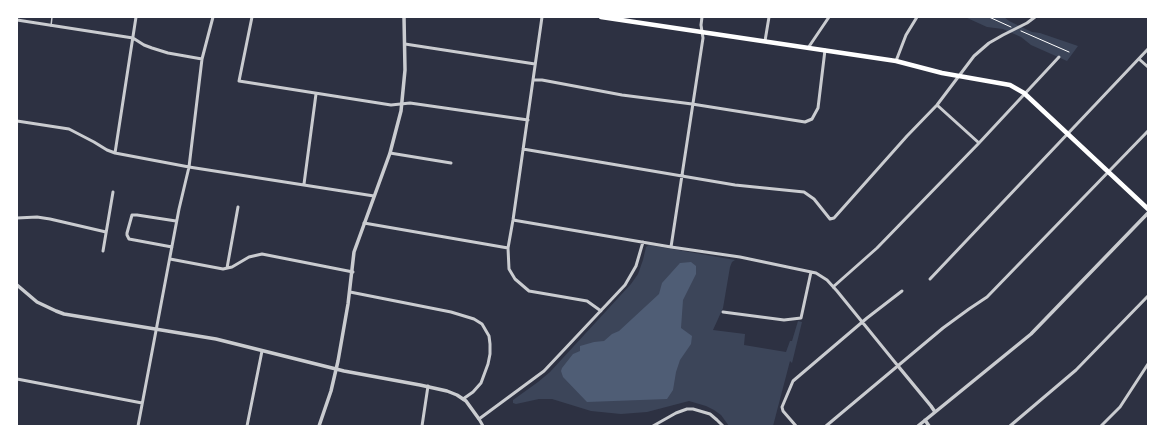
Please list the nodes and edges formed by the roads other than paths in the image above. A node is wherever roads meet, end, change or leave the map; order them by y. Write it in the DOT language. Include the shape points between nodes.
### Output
graph roads {
  1 [pos="52,17"];
  2 [pos="136,17"];
  3 [pos="213,17"];
  4 [pos="252,17"];
  5 [pos="404,17"];
  6 [pos="542,17"];
  7 [pos="601,17"];
  8 [pos="702,17"];
  9 [pos="769,17"];
  10 [pos="828,17"];
  11 [pos="917,17"];
  12 [pos="1036,17"];
  13 [pos="622,19"];
  14 [pos="17,20"];
  15 [pos="51,26"];
  16 [pos="702,32"];
  17 [pos="133,38"];
  18 [pos="764,41"];
  19 [pos="405,44"];
  20 [pos="808,48"];
  21 [pos="1148,49"];
  22 [pos="825,50"];
  23 [pos="1059,57"];
  24 [pos="202,59"];
  25 [pos="1139,59"];
  26 [pos="896,61"];
  27 [pos="535,64"];
  28 [pos="1148,67"];
  29 [pos="959,76"];
  30 [pos="534,80"];
  31 [pos="1024,93"];
  32 [pos="316,94"];
  33 [pos="402,104"];
  34 [pos="692,104"];
  35 [pos="937,105"];
  36 [pos="528,120"];
  37 [pos="17,121"];
  38 [pos="1148,131"];
  39 [pos="1067,133"];
  40 [pos="979,143"];
  41 [pos="524,149"];
  42 [pos="115,153"];
  43 [pos="390,153"];
  44 [pos="451,163"];
  45 [pos="189,167"];
  46 [pos="1109,171"];
  47 [pos="682,176"];
  48 [pos="304,184"];
  49 [pos="113,192"];
  50 [pos="374,196"];
  51 [pos="238,207"];
  52 [pos="1148,209"];
  53 [pos="1148,213"];
  54 [pos="17,218"];
  55 [pos="513,220"];
  56 [pos="176,222"];
  57 [pos="364,223"];
  58 [pos="106,232"];
  59 [pos="643,242"];
  60 [pos="172,247"];
  61 [pos="671,247"];
  62 [pos="508,248"];
  63 [pos="103,251"];
  64 [pos="170,259"];
  65 [pos="227,268"];
  66 [pos="353,272"];
  67 [pos="811,272"];
  68 [pos="930,279"];
  69 [pos="17,284"];
  70 [pos="833,287"];
  71 [pos="902,291"];
  72 [pos="350,292"];
  73 [pos="1148,296"];
  74 [pos="601,311"];
  75 [pos="723,312"];
  76 [pos="862,322"];
  77 [pos="157,328"];
  78 [pos="262,351"];
  79 [pos="898,366"];
  80 [pos="1147,366"];
  81 [pos="336,369"];
  82 [pos="17,380"];
  83 [pos="428,386"];
  84 [pos="463,399"];
  85 [pos="142,403"];
  86 [pos="935,412"];
  87 [pos="479,419"];
  88 [pos="925,420"];
  89 [pos="138,426"];
  90 [pos="247,426"];
  91 [pos="319,426"];
  92 [pos="422,426"];
  93 [pos="483,426"];
  94 [pos="653,426"];
  95 [pos="723,426"];
  96 [pos="796,426"];
  97 [pos="826,426"];
  98 [pos="918,426"];
  99 [pos="930,426"];
  100 [pos="1010,426"];
  101 [pos="1101,426"];
  1 -- 15 [label="lane"];
  2 -- 17 [label="street"];
  3 -- 24 [label="street"];
  4 -- 32 [label="street" via="239,81"];
  5 -- 19 [label="street"];
  6 -- 27 [label="street"];
  7 -- 13 [label="main road"];
  8 -- 16 [label="street"];
  9 -- 18 [label="street"];
  10 -- 20 [label="street"];
  11 -- 26 [label="street" via="906,35"];
  12 -- 29 [label="street" via="989,43 974,56"];
  13 -- 16 [label="main road"];
  14 -- 15 [label="street"];
  15 -- 17 [label="street"];
  16 -- 18 [label="main road"];
  16 -- 34 [label="street"];
  17 -- 24 [label="street" via="144,45 168,53"];
  17 -- 42 [label="street"];
  18 -- 20 [label="main road"];
  19 -- 27 [label="street"];
  19 -- 33 [label="street"];
  20 -- 22 [label="main road"];
  21 -- 25 [label="street"];
  22 -- 26 [label="main road"];
  22 -- 34 [label="street" via="818,108 809,121"];
  23 -- 31 [label="street"];
  24 -- 45 [label="street"];
  25 -- 28 [label="street"];
  25 -- 39 [label="street"];
  26 -- 29 [label="main road"];
  27 -- 30 [label="street"];
  29 -- 31 [label="main road" via="1010,85"];
  29 -- 35 [label="street"];
  30 -- 34 [label="street" via="622,96"];
  30 -- 36 [label="street"];
  31 -- 39 [label="main road"];
  31 -- 40 [label="street"];
  32 -- 33 [label="street" via="391,105"];
  32 -- 48 [label="street"];
  33 -- 36 [label="street"];
  33 -- 43 [label="street"];
  34 -- 47 [label="street"];
  35 -- 40 [label="street"];
  35 -- 47 [label="street" via="834,218 830,219 814,199 804,192"];
  36 -- 41 [label="street"];
  37 -- 42 [label="street" via="69,129"];
  38 -- 46 [label="street"];
  39 -- 46 [label="main road"];
  39 -- 68 [label="street"];
  40 -- 70 [label="street" via="877,248"];
  41 -- 47 [label="street"];
  41 -- 55 [label="street"];
  42 -- 45 [label="street"];
  43 -- 44 [label="street"];
  43 -- 50 [label="street"];
  45 -- 48 [label="street"];
  45 -- 56 [label="street"];
  46 -- 52 [label="main road"];
  46 -- 79 [label="street" via="987,297"];
  47 -- 61 [label="street"];
  48 -- 50 [label="street"];
  49 -- 58 [label="street"];
  50 -- 57 [label="street"];
  51 -- 65 [label="street"];
  53 -- 86 [label="street" via="1032,334"];
  54 -- 58 [label="street" via="50,219"];
  55 -- 59 [label="street"];
  55 -- 62 [label="street"];
  56 -- 60 [label="street"];
  56 -- 60 [label="street" via="132,215 127,233 129,239"];
  57 -- 62 [label="street"];
  57 -- 66 [label="street" via="354,252"];
  58 -- 63 [label="street"];
  59 -- 61 [label="street"];
  59 -- 74 [label="street" via="630,278"];
  60 -- 64 [label="street"];
  61 -- 67 [label="street" via="740,257"];
  62 -- 74 [label="street" via="509,269 519,284 536,293 587,301"];
  64 -- 65 [label="street"];
  64 -- 77 [label="street"];
  65 -- 66 [label="street" via="249,257 262,254"];
  66 -- 72 [label="street"];
  67 -- 70 [label="street" via="827,280"];
  67 -- 75 [label="street" via="801,318 784,320"];
  69 -- 77 [label="street" via="37,302 64,314"];
  70 -- 76 [label="street"];
  71 -- 76 [label="street"];
  72 -- 81 [label="street"];
  72 -- 84 [label="street" via="458,313 474,318 482,324 489,336 488,364 481,383"];
  73 -- 100 [label="street" via="1076,370"];
  74 -- 87 [label="street" via="544,371"];
  76 -- 79 [label="street"];
  76 -- 96 [label="street" via="796,378 782,409"];
  77 -- 78 [label="street"];
  77 -- 85 [label="street"];
  78 -- 81 [label="street"];
  78 -- 90 [label="street"];
  79 -- 86 [label="street"];
  79 -- 97 [label="street"];
  80 -- 101 [label="street" via="1120,407"];
  81 -- 83 [label="street"];
  81 -- 91 [label="street"];
  82 -- 85 [label="street"];
  83 -- 84 [label="street"];
  83 -- 92 [label="street"];
  84 -- 87 [label="street"];
  85 -- 89 [label="street"];
  86 -- 88 [label="street"];
  87 -- 93 [label="street"];
  88 -- 98 [label="street"];
  88 -- 99 [label="street"];
  94 -- 95 [label="street" via="676,413 693,408 710,414"];
}
